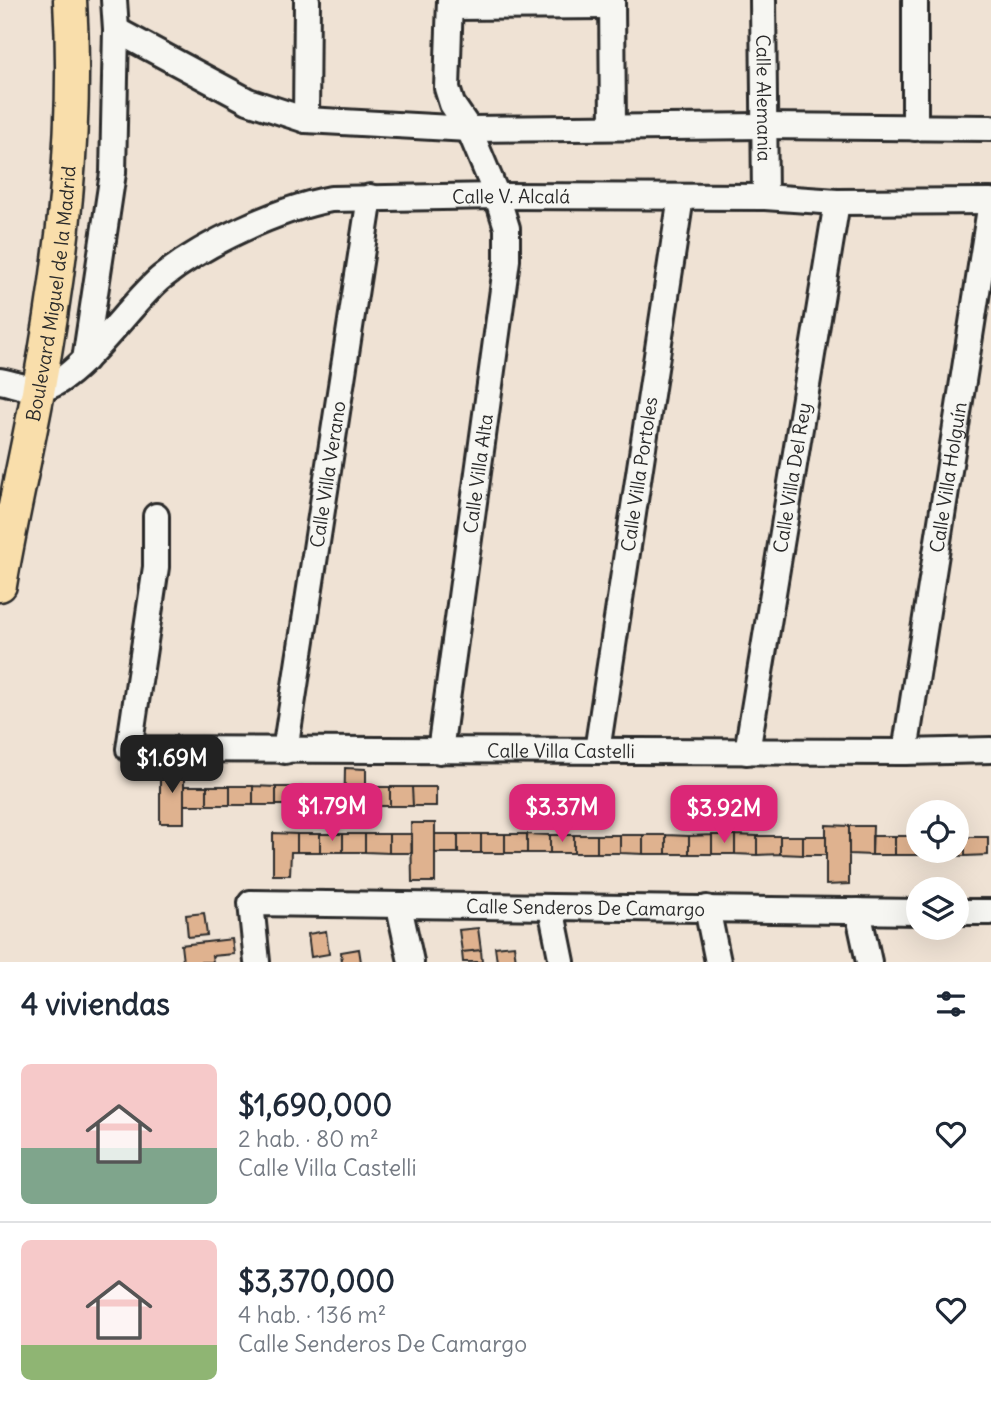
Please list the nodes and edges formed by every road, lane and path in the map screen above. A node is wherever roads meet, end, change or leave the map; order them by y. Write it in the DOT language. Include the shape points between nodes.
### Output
graph roads {
  1 [pos="70,0"];
  2 [pos="114,0"];
  3 [pos="307,0"];
  4 [pos="763,0"];
  5 [pos="915,0"];
  6 [pos="450,3"];
  7 [pos="612,3"];
  8 [pos="116,30"];
  9 [pos="306,120"];
  10 [pos="763,126"];
  11 [pos="613,127"];
  12 [pos="915,128"];
  13 [pos="991,128"];
  14 [pos="469,129"];
  15 [pos="497,196"];
  16 [pos="370,197"];
  17 [pos="681,197"];
  18 [pos="765,197"];
  19 [pos="991,201"];
  20 [pos="837,202"];
  21 [pos="85,361"];
  22 [pos="0,381"];
  23 [pos="38,389"];
  24 [pos="156,516"];
  25 [pos="0,585"];
  26 [pos="991,750"];
  27 [pos="285,751"];
  28 [pos="440,751"];
  29 [pos="597,751"];
  30 [pos="747,752"];
  31 [pos="905,752"];
  32 [pos="400,906"];
  33 [pos="551,908"];
  34 [pos="707,908"];
  35 [pos="858,911"];
  36 [pos="906,912"];
  37 [pos="969,912"];
  38 [pos="991,912"];
  39 [pos="257,962"];
  40 [pos="411,962"];
  41 [pos="562,962"];
  42 [pos="718,962"];
  43 [pos="869,962"];
  1 -- 23 [label="main road, Boulevard Miguel de la Madrid" via="69,172"];
  2 -- 8 [label="street"];
  3 -- 9 [label="street"];
  4 -- 10 [label="street, Calle Alemania"];
  5 -- 12 [label="street"];
  6 -- 7 [label="street"];
  6 -- 14 [label="street, Calle Villa Alta" via="447,88"];
  7 -- 11 [label="street"];
  8 -- 9 [label="street" via="248,102"];
  8 -- 21 [label="street" via="113,173"];
  9 -- 14 [label="street"];
  10 -- 11 [label="street"];
  10 -- 12 [label="street"];
  10 -- 18 [label="street, Calle Alemania"];
  11 -- 14 [label="street"];
  12 -- 13 [label="street"];
  14 -- 15 [label="street, Calle Villa Alta"];
  15 -- 16 [label="street, Calle V. Alcalá"];
  15 -- 17 [label="street, Calle V. Alcalá"];
  15 -- 28 [label="street, Calle Villa Alta" via="507,228 507,260"];
  16 -- 21 [label="street, Calle V. Alcalá" via="307,204 204,251 141,295"];
  16 -- 27 [label="street, Calle Villa Verano"];
  17 -- 18 [label="street, Calle V. Alcalá"];
  17 -- 29 [label="street, Calle Villa Portoles"];
  18 -- 20 [label="street, Calle V. Alcalá"];
  19 -- 20 [label="street, Calle V. Alcalá"];
  19 -- 31 [label="street, Calle Villa Holguín"];
  20 -- 30 [label="street, Calle Villa Del Rey"];
  21 -- 23 [label="street, Calle V. Alcalá"];
  22 -- 23 [label="street"];
  23 -- 25 [label="main road, Boulevard Miguel de la Madrid"];
  24 -- 27 [label="street, Calle Villa Castelli" via="156,567 129,749"];
  26 -- 31 [label="street, Calle Villa Castelli"];
  27 -- 28 [label="street, Calle Villa Castelli"];
  28 -- 29 [label="street, Calle Villa Castelli"];
  29 -- 30 [label="street, Calle Villa Castelli"];
  30 -- 31 [label="street, Calle Villa Castelli"];
  32 -- 33 [label="street, Calle Senderos De Camargo"];
  32 -- 39 [label="street, Calle Senderos De Camargo" via="251,903"];
  32 -- 40 [label="street"];
  33 -- 34 [label="street, Calle Senderos De Camargo"];
  33 -- 41 [label="street"];
  34 -- 35 [label="street, Calle Senderos De Camargo"];
  34 -- 42 [label="street"];
  35 -- 36 [label="street, Calle Senderos De Camargo"];
  35 -- 43 [label="street"];
  37 -- 38 [label="street"];
}
